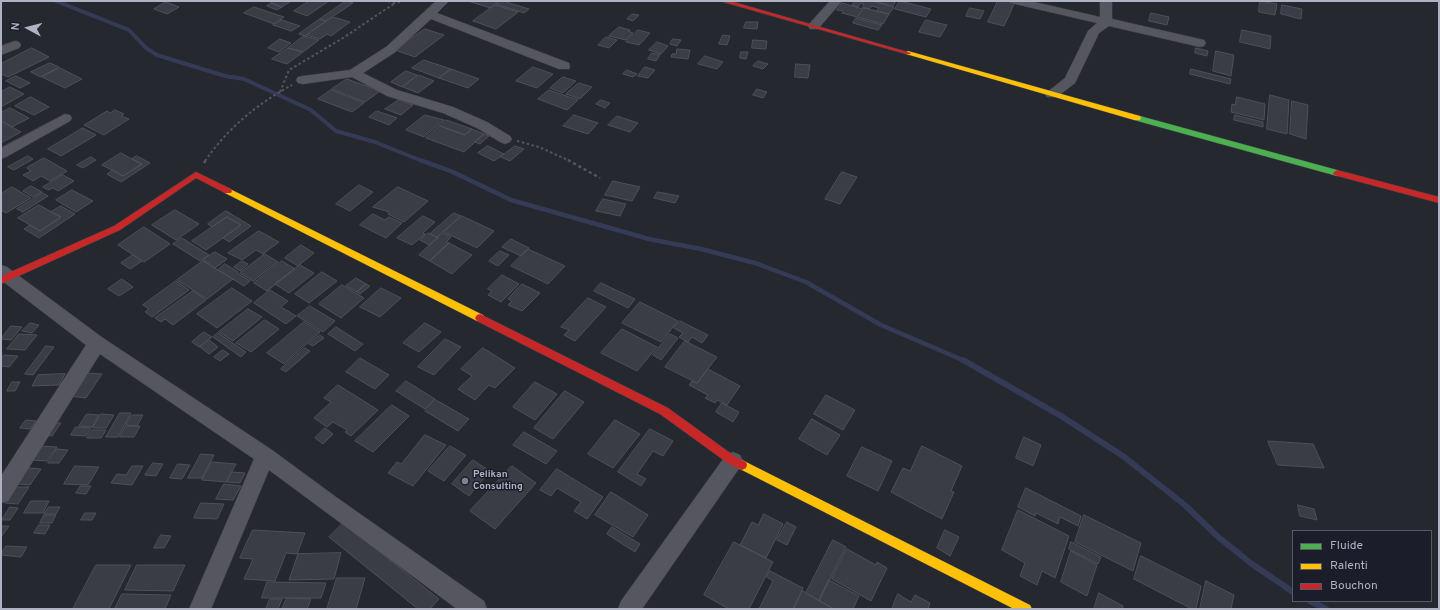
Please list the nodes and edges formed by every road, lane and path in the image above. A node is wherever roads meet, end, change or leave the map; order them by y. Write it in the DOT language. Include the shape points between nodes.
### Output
graph roads {
  1 [pos="388,1"];
  2 [pos="403,1"];
  3 [pos="443,1"];
  4 [pos="724,1"];
  5 [pos="836,1"];
  6 [pos="1015,1"];
  7 [pos="1106,1"];
  8 [pos="395,3"];
  9 [pos="430,14"];
  10 [pos="1106,22"];
  11 [pos="814,26"];
  12 [pos="1200,43"];
  13 [pos="15,45"];
  14 [pos="1,51"];
  15 [pos="564,66"];
  16 [pos="354,73"];
  17 [pos="303,80"];
  18 [pos="280,92"];
  19 [pos="1052,94"];
  20 [pos="65,118"];
  21 [pos="505,139"];
  22 [pos="1,154"];
  23 [pos="196,175"];
  24 [pos="600,178"];
  25 [pos="1439,200"];
  26 [pos="4,276"];
  27 [pos="97,343"];
  28 [pos="265,456"];
  29 [pos="733,461"];
  30 [pos="1,494"];
  31 [pos="200,609"];
  32 [pos="476,609"];
  33 [pos="630,609"];
  34 [pos="1026,609"];
  1 -- 8 [label="path"];
  2 -- 8 [label="path"];
  3 -- 9 [label="street"];
  4 -- 11 [label="street"];
  5 -- 11 [label="street"];
  6 -- 10 [label="street"];
  7 -- 10 [label="street"];
  8 -- 18 [label="path" via="289,70"];
  9 -- 15 [label="street"];
  9 -- 16 [label="street" via="390,50"];
  10 -- 12 [label="street"];
  10 -- 19 [label="street" via="1094,31 1070,80"];
  11 -- 19 [label="street"];
  13 -- 14 [label="street"];
  16 -- 17 [label="street"];
  16 -- 21 [label="street" via="392,93 448,110 482,125"];
  17 -- 18 [label="path"];
  18 -- 23 [label="path" via="237,122 212,149"];
  19 -- 25 [label="street"];
  20 -- 22 [label="street"];
  21 -- 24 [label="path" via="532,144 552,152"];
  23 -- 26 [label="street" via="117,228"];
  23 -- 29 [label="street" via="664,411"];
  26 -- 27 [label="street"];
  27 -- 28 [label="street"];
  27 -- 30 [label="street"];
  28 -- 31 [label="street"];
  28 -- 32 [label="street" via="380,542"];
  29 -- 33 [label="street"];
  29 -- 34 [label="street"];
}
